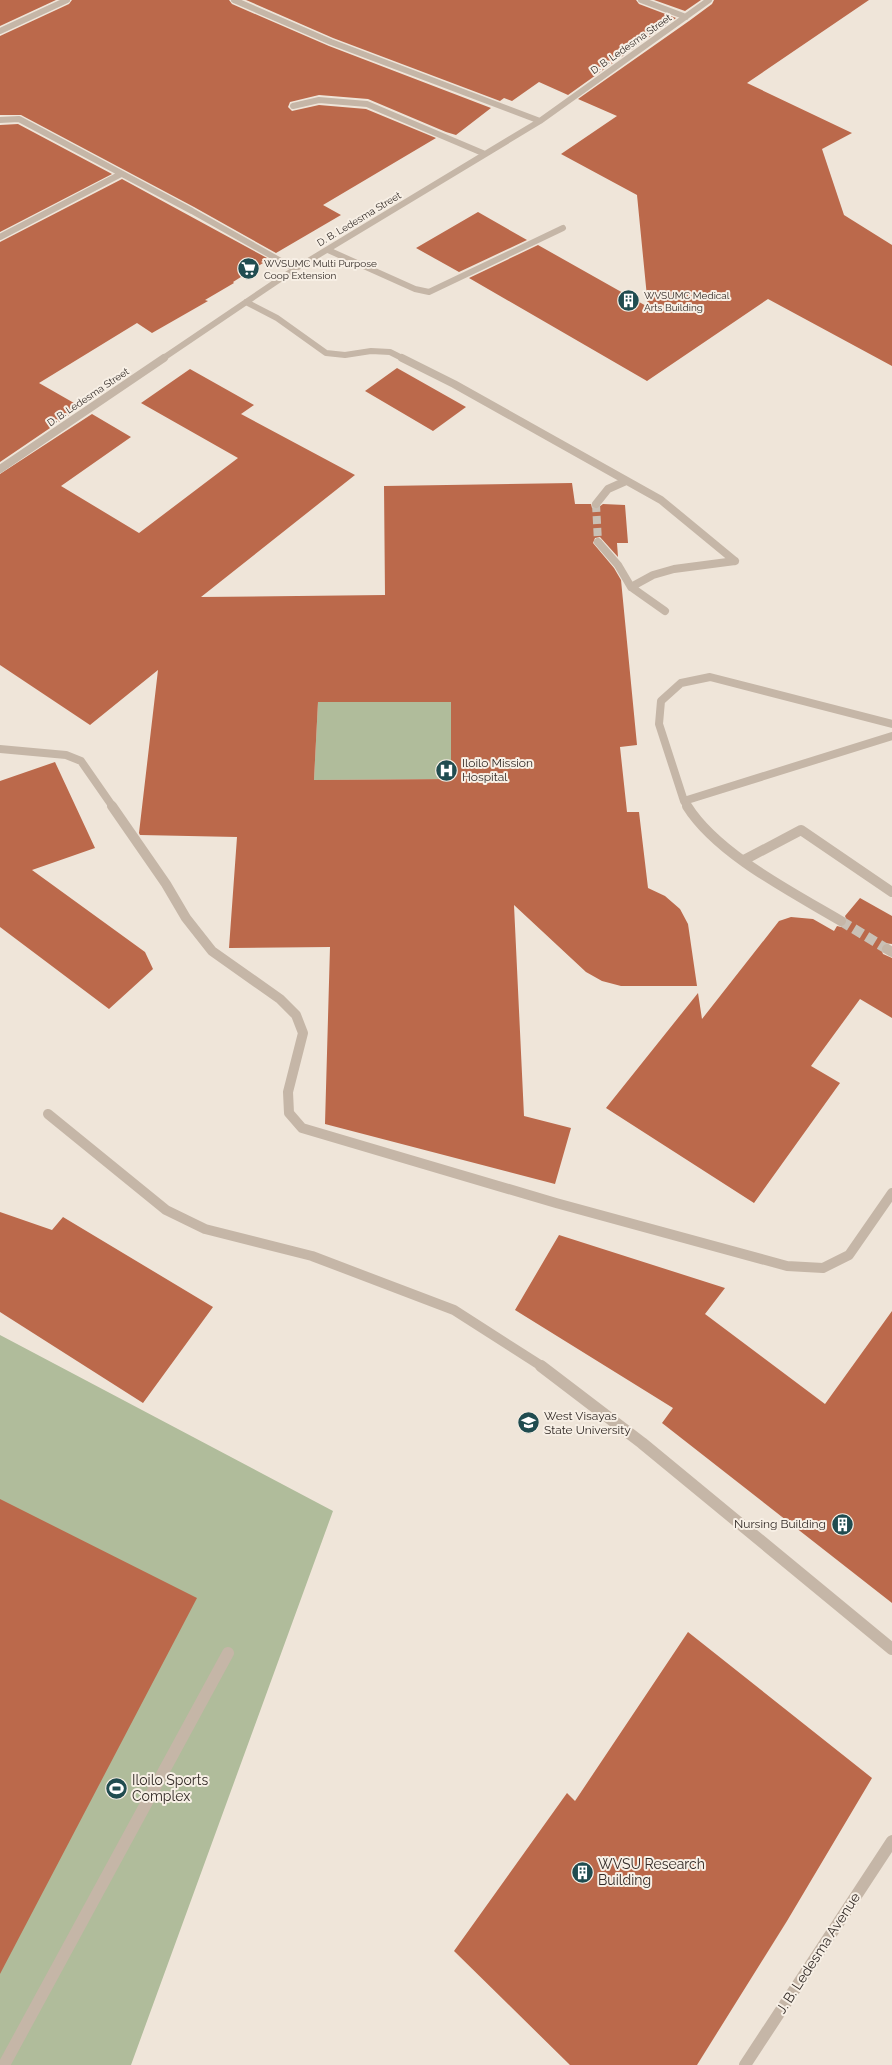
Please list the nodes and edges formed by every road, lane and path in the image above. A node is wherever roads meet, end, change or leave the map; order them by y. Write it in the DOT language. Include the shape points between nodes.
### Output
graph roads {
  1 [pos="67,0"];
  2 [pos="234,0"];
  3 [pos="641,0"];
  4 [pos="709,0"];
  5 [pos="686,17"];
  6 [pos="0,31"];
  7 [pos="293,106"];
  8 [pos="0,120"];
  9 [pos="540,121"];
  10 [pos="485,154"];
  11 [pos="121,174"];
  12 [pos="564,228"];
  13 [pos="0,237"];
  14 [pos="328,250"];
  15 [pos="295,269"];
  16 [pos="246,302"];
  17 [pos="0,469"];
  18 [pos="626,481"];
  19 [pos="596,504"];
  20 [pos="598,542"];
  21 [pos="631,587"];
  22 [pos="665,611"];
  23 [pos="892,724"];
  24 [pos="892,736"];
  25 [pos="0,749"];
  26 [pos="684,801"];
  27 [pos="744,860"];
  28 [pos="892,892"];
  29 [pos="841,921"];
  30 [pos="48,1114"];
  31 [pos="892,1193"];
  32 [pos="892,1650"];
  33 [pos="228,1653"];
  34 [pos="892,1841"];
  35 [pos="4,2065"];
  36 [pos="745,2065"];
  1 -- 6 [label="street"];
  2 -- 9 [label="street" via="331,42"];
  3 -- 5 [label="street"];
  4 -- 5 [label="street, D. B. Ledesma Street"];
  5 -- 9 [label="street, D. B. Ledesma Street"];
  7 -- 10 [label="street" via="319,100 367,104"];
  8 -- 11 [label="street" via="19,119"];
  9 -- 10 [label="street, D. B. Ledesma Street"];
  10 -- 14 [label="street, D. B. Ledesma Street"];
  11 -- 13 [label="street"];
  11 -- 15 [label="street"];
  12 -- 14 [label="street" via="429,292 415,289"];
  14 -- 15 [label="street, D. B. Ledesma Street"];
  15 -- 16 [label="street, D. B. Ledesma Street"];
  16 -- 17 [label="street, D. B. Ledesma Street"];
  16 -- 18 [label="street" via="277,318 326,353 345,355 371,351 390,352 454,384"];
  18 -- 19 [label="street" via="603,492"];
  18 -- 21 [label="street" via="662,500 735,561 674,569 653,575"];
  20 -- 21 [label="street" via="618,565"];
  21 -- 22 [label="street"];
  23 -- 26 [label="street" via="710,677 680,683 661,701 659,724"];
  24 -- 26 [label="street"];
  25 -- 31 [label="street" via="66,755 81,761 186,918 212,951 280,999 296,1015 303,1033 288,1092 289,1113 302,1128 556,1203 787,1266 823,1268 849,1255"];
  26 -- 27 [label="street" via="697,822 724,847"];
  27 -- 28 [label="street" via="801,830"];
  27 -- 29 [label="street"];
  30 -- 32 [label="street" via="166,1210 205,1230 312,1256 454,1310 548,1370 642,1443"];
  33 -- 35 [label="street"];
  34 -- 36 [label="street, J. B. Ledesma Avenue"];
}
